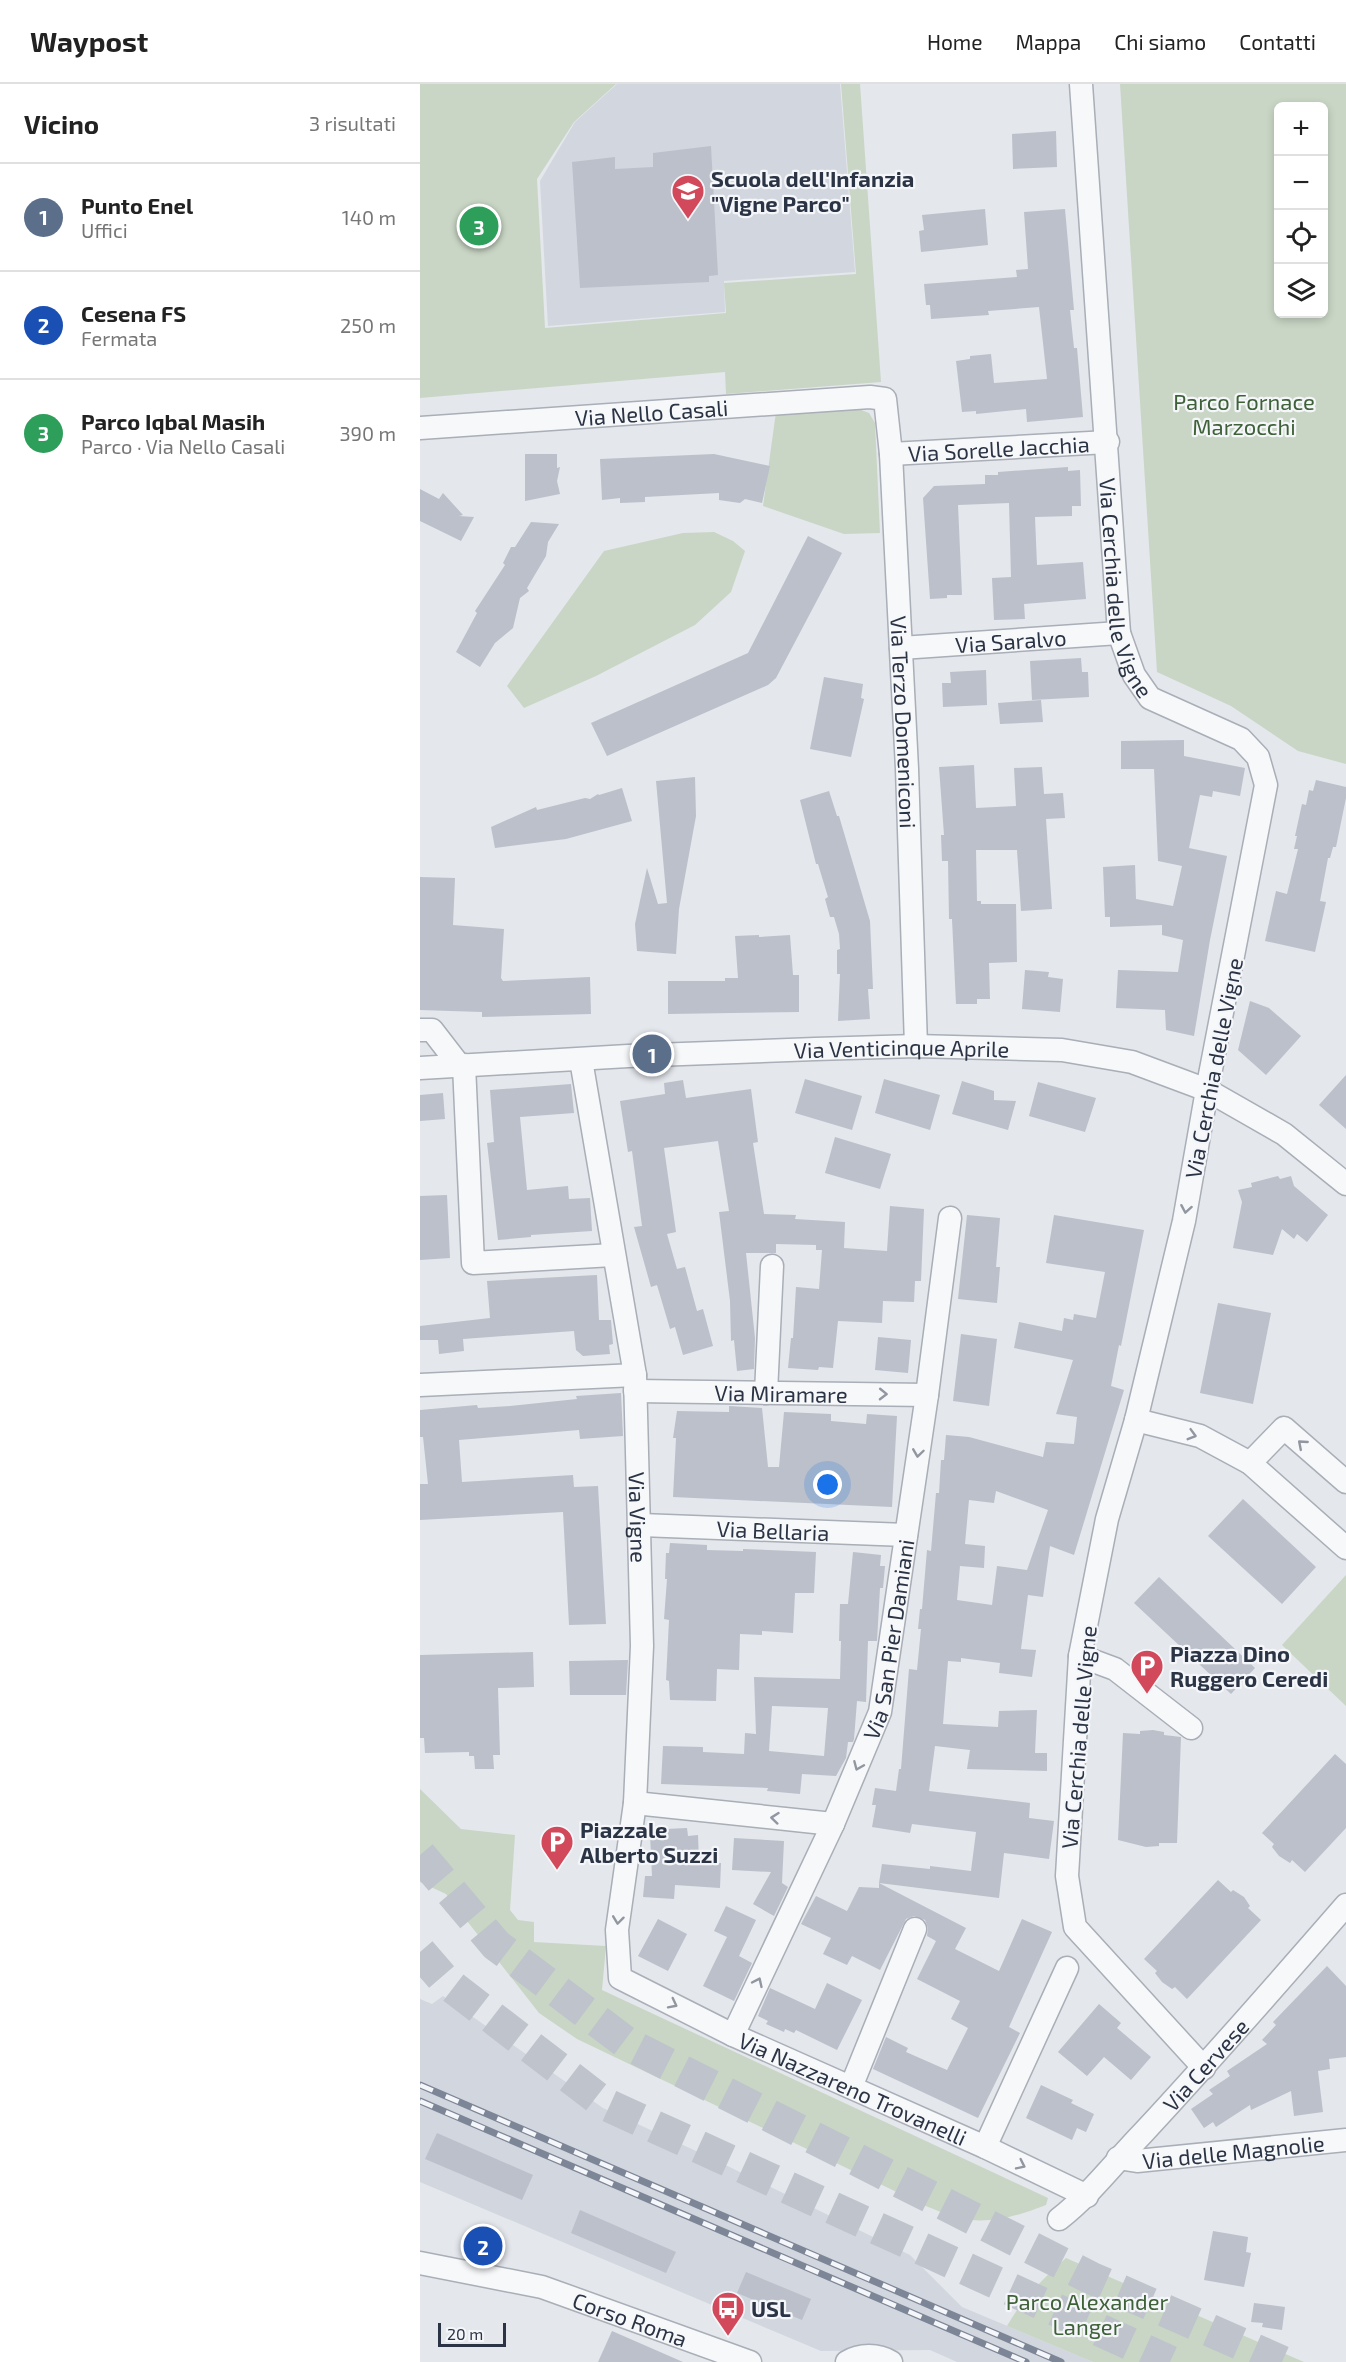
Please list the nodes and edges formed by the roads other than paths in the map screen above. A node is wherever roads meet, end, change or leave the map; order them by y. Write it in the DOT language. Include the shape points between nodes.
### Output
graph roads {
  1 [pos="1081,84"];
  2 [pos="885,399"];
  3 [pos="420,428"];
  4 [pos="1108,442"];
  5 [pos="891,454"];
  6 [pos="1119,633"];
  7 [pos="901,648"];
  8 [pos="420,1030"];
  9 [pos="916,1046"];
  10 [pos="581,1059"];
  11 [pos="461,1065"];
  12 [pos="420,1068"];
  13 [pos="1207,1090"];
  14 [pos="1346,1184"];
  15 [pos="950,1218"];
  16 [pos="613,1255"];
  17 [pos="772,1266"];
  18 [pos="635,1383"];
  19 [pos="420,1385"];
  20 [pos="766,1393"];
  21 [pos="927,1395"];
  22 [pos="1136,1420"];
  23 [pos="1250,1463"];
  24 [pos="1346,1482"];
  25 [pos="640,1525"];
  26 [pos="906,1535"];
  27 [pos="1346,1548"];
  28 [pos="1080,1656"];
  29 [pos="1191,1728"];
  30 [pos="635,1803"];
  31 [pos="833,1824"];
  32 [pos="1346,1905"];
  33 [pos="915,1929"];
  34 [pos="1067,1968"];
  35 [pos="620,1978"];
  36 [pos="733,2035"];
  37 [pos="1204,2068"];
  38 [pos="851,2087"];
  39 [pos="1346,2140"];
  40 [pos="986,2147"];
  41 [pos="1118,2158"];
  42 [pos="1087,2196"];
  43 [pos="1059,2219"];
  44 [pos="420,2264"];
  45 [pos="750,2362"];
  46 [pos="847,2362"];
  47 [pos="891,2362"];
  1 -- 4 [label="street, Via Cerchia delle Vigne"];
  2 -- 3 [label="street, Via Nello Casali"];
  2 -- 5 [label="street, Via Terzo Domeniconi"];
  4 -- 5 [label="street, Via Sorelle Jacchia"];
  4 -- 6 [label="street, Via Cerchia delle Vigne"];
  5 -- 7 [label="street, Via Terzo Domeniconi"];
  6 -- 7 [label="street, Via Saralvo"];
  6 -- 13 [label="street, Via Cerchia delle Vigne" via="1134,675 1150,698 1241,739 1258,757 1266,785"];
  7 -- 9 [label="street, Via Terzo Domeniconi"];
  8 -- 11 [label="street" via="432,1030"];
  9 -- 10 [label="street, Via Venticinque Aprile"];
  9 -- 13 [label="street, Via Venticinque Aprile" via="1062,1050 1132,1062"];
  10 -- 11 [label="street, Via Venticinque Aprile"];
  10 -- 16 [label="street, Via Vigne"];
  11 -- 12 [label="street, Via Venticinque Aprile"];
  11 -- 16 [label="street" via="473,1263"];
  13 -- 14 [label="street, Via Venticinque Aprile" via="1284,1134"];
  13 -- 22 [label="street, Via Cerchia delle Vigne, one-way" via="1184,1221"];
  15 -- 21 [label="street, Via San Pier Damiani"];
  16 -- 18 [label="street, Via Vigne"];
  17 -- 20 [label="street"];
  18 -- 19 [label="street, Via Miramare"];
  18 -- 20 [label="street, Via Miramare"];
  18 -- 25 [label="street, Via Vigne"];
  20 -- 21 [label="street, Via Miramare, one-way"];
  21 -- 26 [label="street, Via San Pier Damiani, one-way"];
  22 -- 23 [label="street, one-way" via="1200,1436"];
  22 -- 28 [label="street, Via Cerchia delle Vigne" via="1107,1519"];
  24 -- 23 [label="street, one-way" via="1284,1428"];
  23 -- 27 [label="street"];
  25 -- 26 [label="street, Via Bellaria"];
  25 -- 30 [label="street, Via Vigne" via="642,1646"];
  26 -- 31 [label="street, Via San Pier Damiani, one-way" via="880,1712"];
  28 -- 29 [label="street" via="1115,1669"];
  28 -- 37 [label="street, Via Cerchia delle Vigne" via="1066,1876 1075,1927"];
  31 -- 30 [label="street, one-way"];
  30 -- 35 [label="street, Via Vigne, one-way" via="617,1930"];
  36 -- 31 [label="street, Via San Pier Damiani, one-way"];
  32 -- 37 [label="street, Via Cervese"];
  33 -- 38 [label="street"];
  34 -- 40 [label="street"];
  35 -- 36 [label="street, Via Nazzareno Trovanelli, one-way"];
  36 -- 38 [label="street, Via Nazzareno Trovanelli"];
  37 -- 41 [label="street, Via Cervese"];
  38 -- 40 [label="street, Via Nazzareno Trovanelli"];
  39 -- 41 [label="street, Via delle Magnolie" via="1137,2161"];
  40 -- 42 [label="street, Via Nazzareno Trovanelli, one-way"];
  41 -- 42 [label="street, Via Cervese"];
  42 -- 43 [label="street, Via Cervese"];
  44 -- 45 [label="street, Corso Roma" via="542,2287"];
  46 -- 47 [label="street" via="865,2356"];
}
